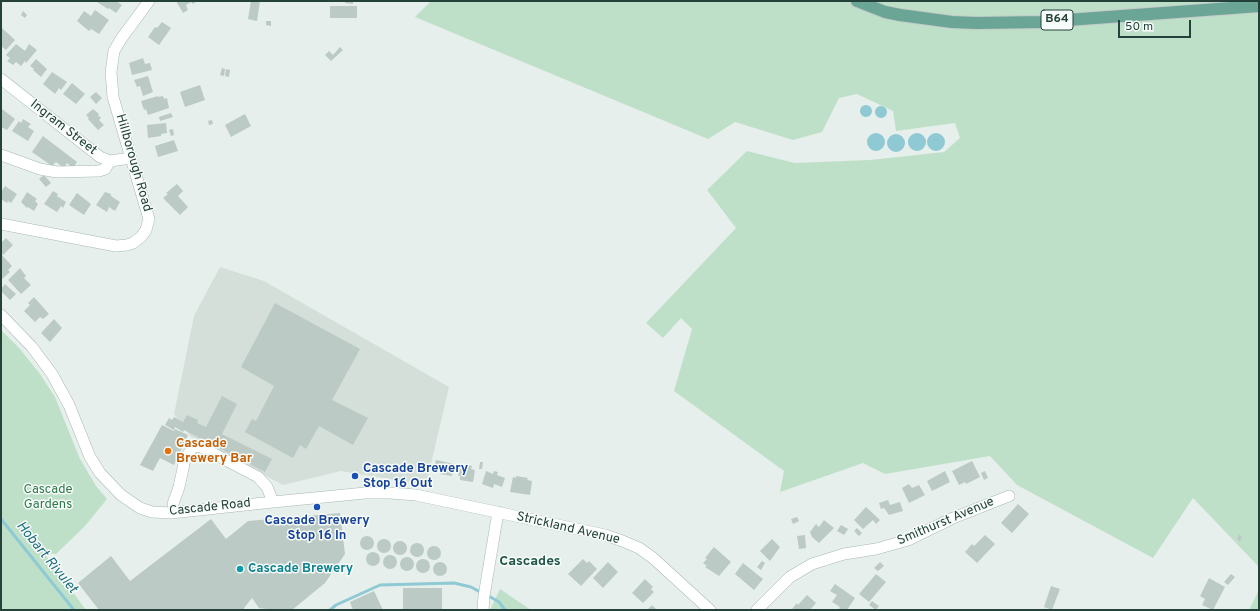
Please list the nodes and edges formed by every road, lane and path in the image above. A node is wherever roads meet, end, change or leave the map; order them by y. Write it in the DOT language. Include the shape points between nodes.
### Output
graph roads {
  1 [pos="149,1"];
  2 [pos="857,1"];
  3 [pos="1259,6"];
  4 [pos="1,79"];
  5 [pos="1,155"];
  6 [pos="131,158"];
  7 [pos="110,161"];
  8 [pos="1,224"];
  9 [pos="1,315"];
  10 [pos="1009,496"];
  11 [pos="273,502"];
  12 [pos="173,504"];
  13 [pos="498,512"];
  14 [pos="483,610"];
  15 [pos="710,610"];
  16 [pos="757,610"];
  1 -- 6 [label="street, Hillborough Road" via="114,52 111,72 113,97"];
  2 -- 3 [label="main road, B64" via="900,15 976,23 1040,22"];
  4 -- 7 [label="street, Ingram Street" via="100,157"];
  5 -- 7 [label="street" via="40,169 57,172 99,171 105,169"];
  6 -- 7 [label="street, Ingram Street"];
  6 -- 8 [label="street, Hillborough Road" via="149,220 142,238 133,243 116,246"];
  9 -- 11 [label="street, Cascade Road" via="32,347 52,374 69,405 95,465 110,485 129,502 146,510 171,513"];
  10 -- 16 [label="street, Smithurst Avenue" via="953,518 908,540 812,564 790,577"];
  11 -- 12 [label="street" via="267,487 258,477 199,446 193,447 185,459 180,487"];
  11 -- 13 [label="street, Cascade Road" via="390,493"];
  13 -- 14 [label="street"];
  13 -- 15 [label="street, Strickland Avenue" via="605,535 638,548 653,558"];
}
